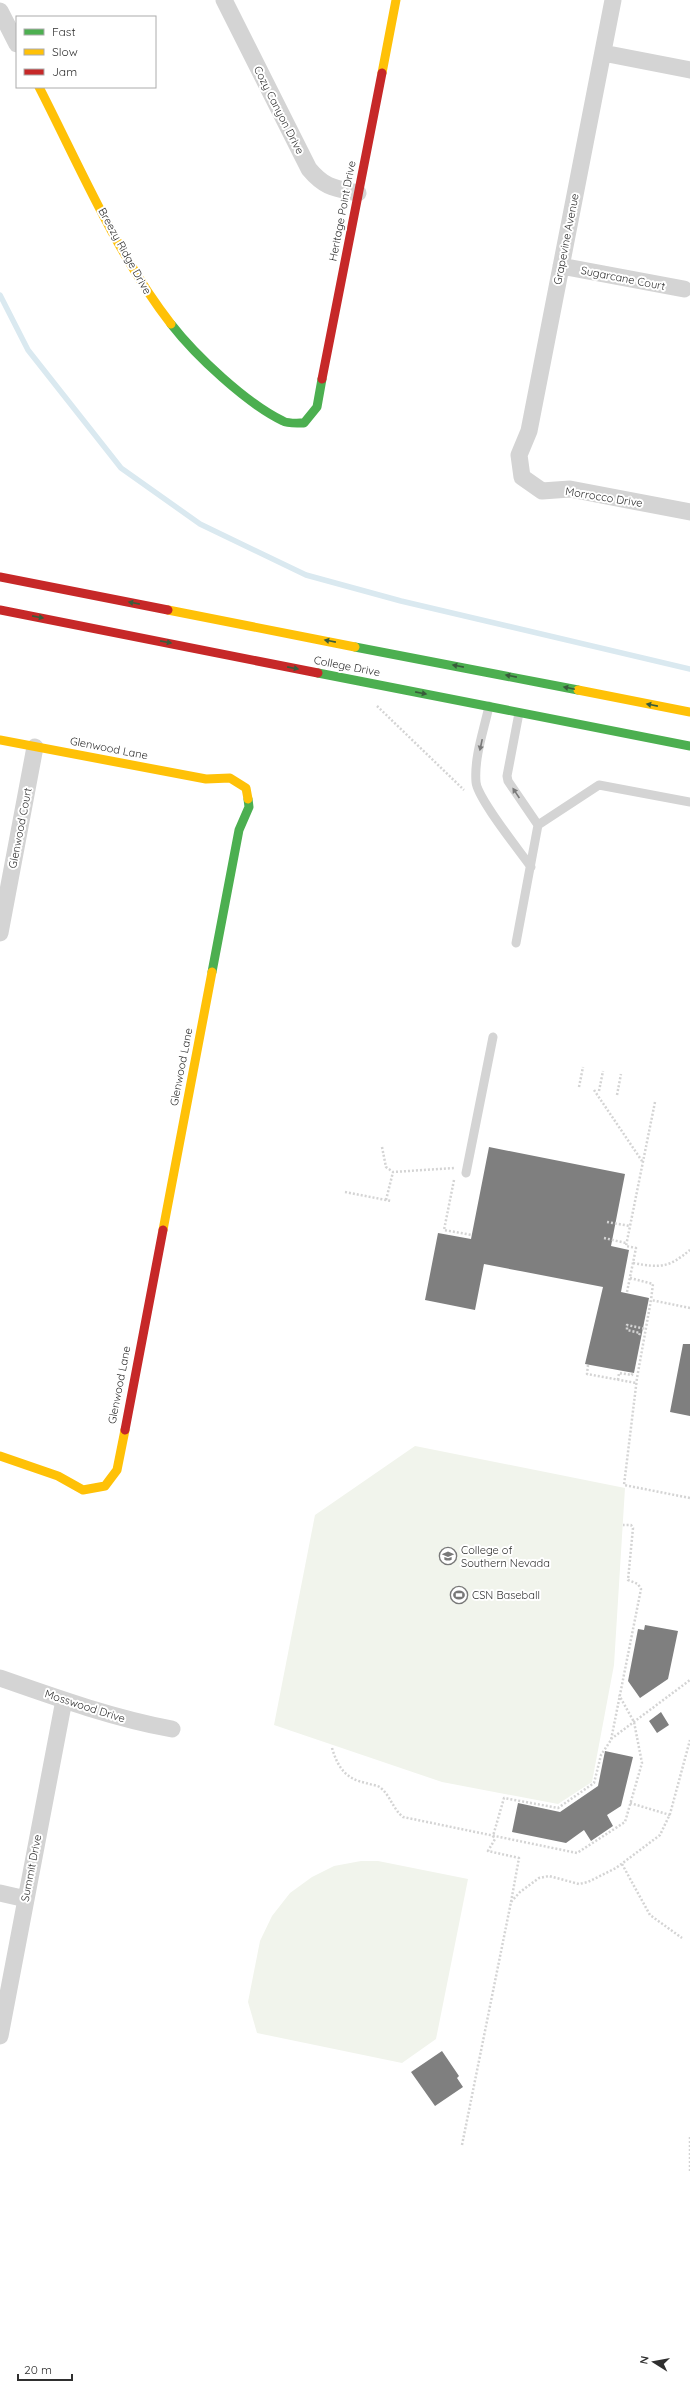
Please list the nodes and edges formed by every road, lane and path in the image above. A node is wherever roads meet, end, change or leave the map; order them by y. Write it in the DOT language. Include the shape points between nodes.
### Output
graph roads {
  1 [pos="224,0"];
  2 [pos="396,0"];
  3 [pos="613,0"];
  4 [pos="0,11"];
  5 [pos="16,42"];
  6 [pos="603,53"];
  7 [pos="690,70"];
  8 [pos="40,88"];
  9 [pos="358,193"];
  10 [pos="561,266"];
  11 [pos="684,289"];
  12 [pos="304,423"];
  13 [pos="522,478"];
  14 [pos="690,512"];
  15 [pos="0,577"];
  16 [pos="0,610"];
  17 [pos="496,673"];
  18 [pos="526,679"];
  19 [pos="523,692"];
  20 [pos="377,706"];
  21 [pos="489,706"];
  22 [pos="520,709"];
  23 [pos="690,712"];
  24 [pos="0,740"];
  25 [pos="690,746"];
  26 [pos="35,747"];
  27 [pos="466,792"];
  28 [pos="690,802"];
  29 [pos="538,825"];
  30 [pos="531,867"];
  31 [pos="0,933"];
  32 [pos="516,943"];
  33 [pos="493,1037"];
  34 [pos="583,1067"];
  35 [pos="602,1071"];
  36 [pos="621,1074"];
  37 [pos="579,1087"];
  38 [pos="594,1090"];
  39 [pos="599,1091"];
  40 [pos="617,1095"];
  41 [pos="655,1102"];
  42 [pos="382,1147"];
  43 [pos="642,1162"];
  44 [pos="456,1167"];
  45 [pos="463,1169"];
  46 [pos="392,1172"];
  47 [pos="345,1192"];
  48 [pos="386,1200"];
  49 [pos="391,1201"];
  50 [pos="607,1222"];
  51 [pos="630,1226"];
  52 [pos="472,1235"];
  53 [pos="604,1238"];
  54 [pos="626,1242"];
  55 [pos="690,1250"];
  56 [pos="634,1263"];
  57 [pos="630,1278"];
  58 [pos="627,1292"];
  59 [pos="651,1300"];
  60 [pos="690,1308"];
  61 [pos="646,1329"];
  62 [pos="639,1334"];
  63 [pos="588,1365"];
  64 [pos="632,1373"];
  65 [pos="618,1380"];
  66 [pos="636,1383"];
  67 [pos="0,1456"];
  68 [pos="690,1498"];
  69 [pos="623,1525"];
  70 [pos="0,1678"];
  71 [pos="690,1680"];
  72 [pos="620,1695"];
  73 [pos="64,1700"];
  74 [pos="634,1722"];
  75 [pos="172,1729"];
  76 [pos="611,1740"];
  77 [pos="690,1740"];
  78 [pos="332,1748"];
  79 [pos="630,1803"];
  80 [pos="670,1815"];
  81 [pos="494,1836"];
  82 [pos="622,1864"];
  83 [pos="0,1893"];
  84 [pos="26,1898"];
  85 [pos="511,1902"];
  86 [pos="682,1938"];
  87 [pos="0,2036"];
  88 [pos="690,2137"];
  89 [pos="462,2145"];
  90 [pos="690,2173"];
  1 -- 9 [label="street, Cozy Canyon Drive" via="309,169 320,182"];
  2 -- 9 [label="street, Heritage Point Drive"];
  3 -- 6 [label="street, Grapevine Avenue"];
  4 -- 5 [label="street"];
  6 -- 7 [label="street"];
  6 -- 10 [label="street, Grapevine Avenue"];
  8 -- 12 [label="street, Breezy Ridge Drive" via="127,259 160,310 214,370 250,399 284,422"];
  9 -- 12 [label="street, Heritage Point Drive" via="317,407"];
  10 -- 11 [label="street, Sugarcane Court"];
  10 -- 13 [label="street, Grapevine Avenue" via="529,432 519,455"];
  13 -- 14 [label="street, Morrocco Drive" via="542,491 570,489"];
  17 -- 15 [label="street, College Drive, one-way"];
  16 -- 21 [label="street, College Drive, one-way"];
  18 -- 17 [label="street, College Drive, one-way"];
  17 -- 21 [label="street"];
  18 -- 19 [label="street"];
  23 -- 18 [label="street, College Drive, one-way"];
  20 -- 27 [label="path"];
  21 -- 22 [label="street, College Drive"];
  21 -- 30 [label="lane, one-way" via="478,759 476,784"];
  22 -- 25 [label="street, College Drive"];
  29 -- 22 [label="lane, one-way" via="507,776"];
  24 -- 26 [label="street, Glenwood Lane"];
  26 -- 31 [label="street, Glenwood Court"];
  26 -- 67 [label="street, Glenwood Lane" via="206,779 230,778 246,788 250,807 239,830 117,1470 105,1486 82,1490 58,1476"];
  28 -- 29 [label="lane" via="599,785"];
  29 -- 30 [label="lane"];
  30 -- 32 [label="lane"];
  33 -- 45 [label="lane"];
  34 -- 37 [label="path"];
  35 -- 39 [label="path"];
  36 -- 40 [label="path"];
  38 -- 43 [label="path"];
  41 -- 43 [label="path"];
  42 -- 46 [label="path" via="386,1167"];
  43 -- 51 [label="path"];
  44 -- 45 [label="path"];
  44 -- 46 [label="path"];
  44 -- 52 [label="path" via="444,1230"];
  46 -- 48 [label="path"];
  47 -- 48 [label="path"];
  48 -- 49 [label="path"];
  50 -- 51 [label="path"];
  51 -- 54 [label="path"];
  53 -- 54 [label="path"];
  54 -- 56 [label="path" via="626,1246 636,1248"];
  55 -- 56 [label="path" via="674,1263 662,1267"];
  56 -- 57 [label="path"];
  57 -- 58 [label="path"];
  57 -- 59 [label="path" via="653,1284"];
  59 -- 60 [label="path"];
  59 -- 61 [label="path"];
  61 -- 62 [label="path" via="628,1325 626,1330"];
  61 -- 66 [label="path"];
  63 -- 65 [label="path" via="587,1374"];
  64 -- 65 [label="path" via="632,1376 619,1373"];
  65 -- 66 [label="path"];
  66 -- 68 [label="path" via="624,1485"];
  69 -- 72 [label="path" via="631,1525 633,1528 628,1580 638,1584 641,1589"];
  70 -- 73 [label="street, Mosswood Drive"];
  71 -- 74 [label="path"];
  72 -- 74 [label="path"];
  72 -- 76 [label="path"];
  73 -- 75 [label="street, Mosswood Drive" via="136,1722"];
  73 -- 84 [label="street, Summit Drive"];
  74 -- 76 [label="path"];
  74 -- 79 [label="path" via="642,1763"];
  76 -- 81 [label="path" via="601,1755 594,1784 558,1808 504,1798"];
  77 -- 80 [label="path"];
  78 -- 81 [label="path" via="342,1771 350,1778 380,1786 396,1812 403,1817"];
  79 -- 80 [label="path"];
  79 -- 81 [label="path" via="625,1822 577,1853"];
  80 -- 82 [label="path" via="660,1835"];
  81 -- 85 [label="path" via="495,1839 488,1851 519,1858"];
  82 -- 85 [label="path" via="579,1884 549,1876 539,1878"];
  82 -- 86 [label="path" via="650,1915"];
  83 -- 84 [label="street"];
  84 -- 87 [label="street, Summit Drive"];
  85 -- 89 [label="path"];
  88 -- 90 [label="path"];
}
